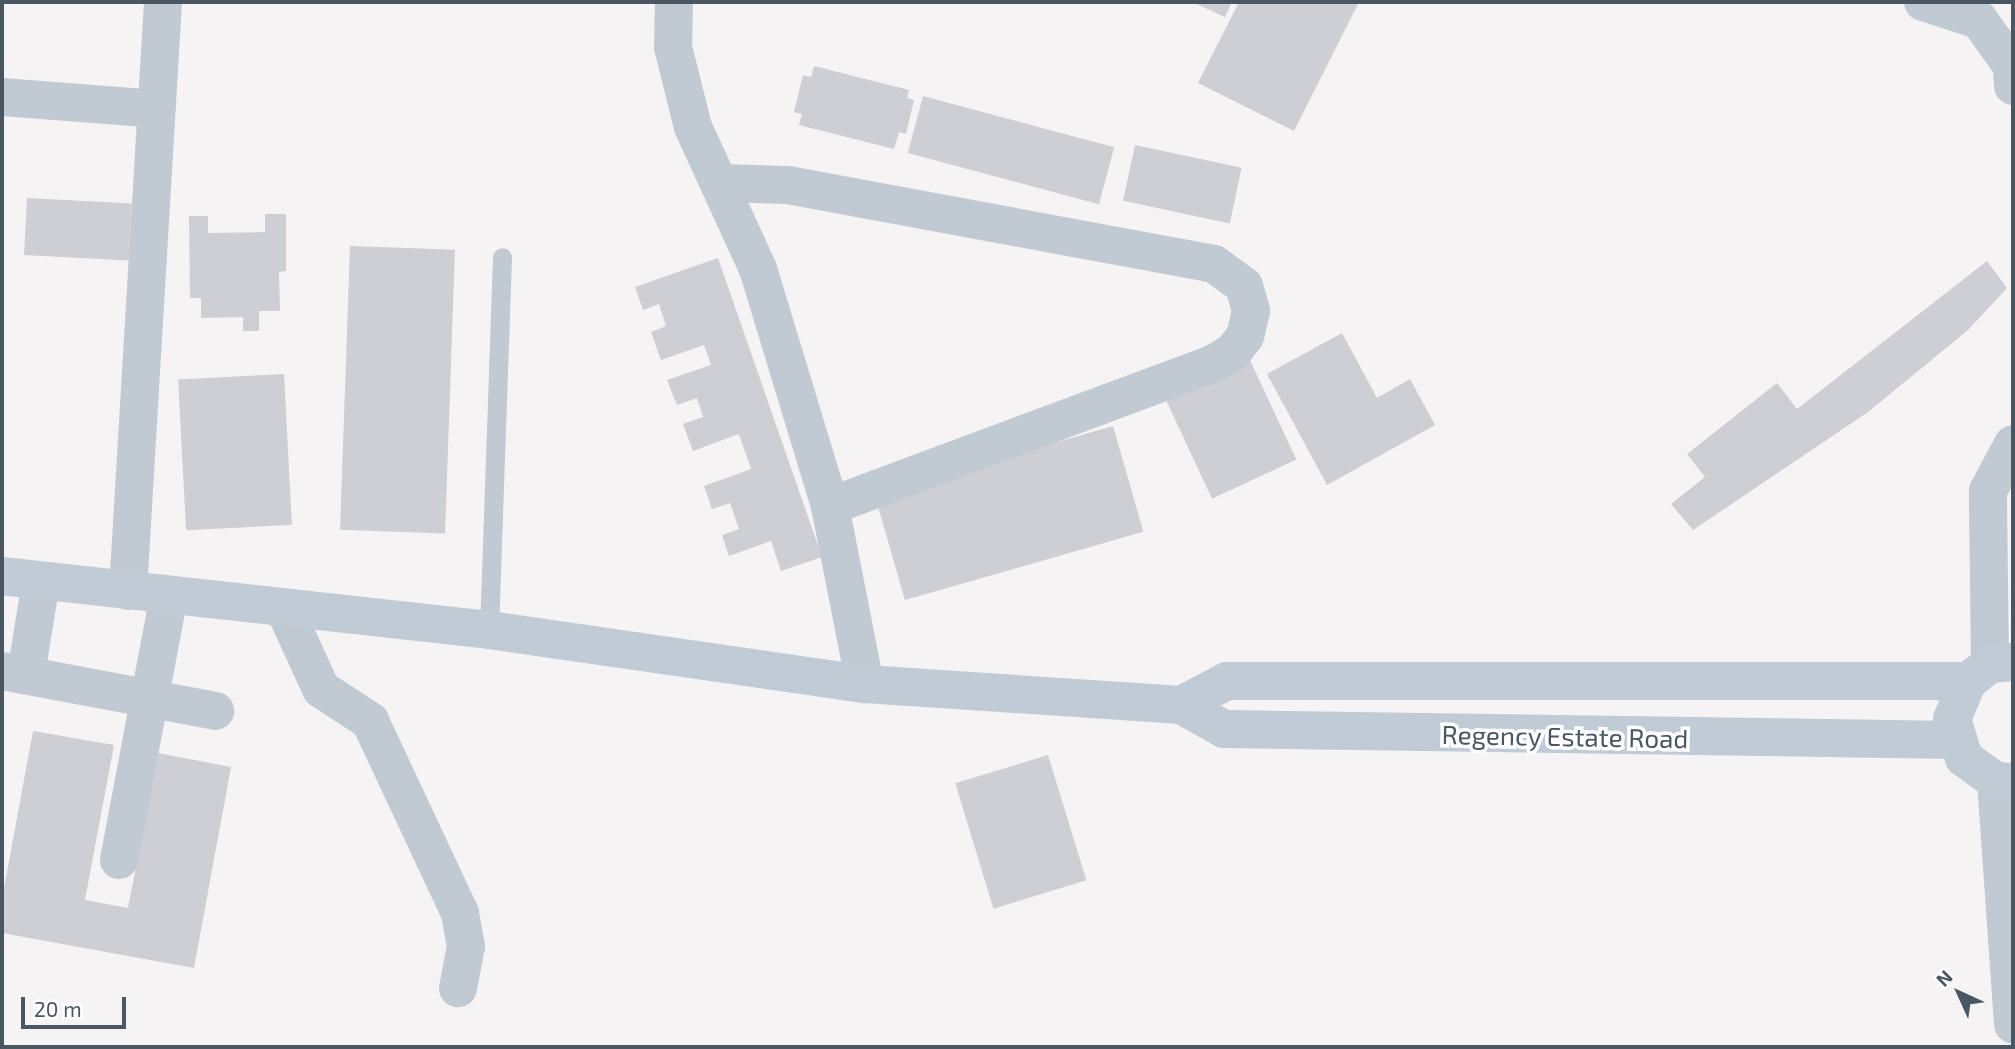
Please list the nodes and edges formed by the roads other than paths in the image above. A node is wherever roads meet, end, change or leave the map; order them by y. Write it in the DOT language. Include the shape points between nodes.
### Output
graph roads {
  1 [pos="163,2"];
  2 [pos="674,2"];
  3 [pos="1923,2"];
  4 [pos="2013,86"];
  5 [pos="2,97"];
  6 [pos="157,109"];
  7 [pos="719,183"];
  8 [pos="502,257"];
  9 [pos="2013,444"];
  10 [pos="830,506"];
  11 [pos="2,576"];
  12 [pos="41,581"];
  13 [pos="128,591"];
  14 [pos="169,596"];
  15 [pos="284,608"];
  16 [pos="489,630"];
  17 [pos="1990,669"];
  18 [pos="14,673"];
  19 [pos="1656,682"];
  20 [pos="865,684"];
  21 [pos="150,698"];
  22 [pos="1181,705"];
  23 [pos="215,711"];
  24 [pos="1650,738"];
  25 [pos="1955,740"];
  26 [pos="2005,782"];
  27 [pos="119,860"];
  28 [pos="458,988"];
  29 [pos="2013,1024"];
  1 -- 6 [label="street"];
  2 -- 7 [label="street" via="673,47 693,127"];
  3 -- 4 [label="street" via="1979,20 2012,66"];
  5 -- 6 [label="street"];
  6 -- 13 [label="street"];
  7 -- 10 [label="street" via="758,269"];
  7 -- 10 [label="street" via="788,185 1214,264 1244,286 1251,310 1245,336 1233,352 1214,363"];
  8 -- 16 [label="lane"];
  9 -- 17 [label="street" via="1988,491"];
  10 -- 20 [label="street"];
  11 -- 12 [label="street"];
  12 -- 13 [label="street"];
  12 -- 18 [label="street"];
  13 -- 14 [label="street"];
  14 -- 15 [label="street"];
  14 -- 21 [label="street"];
  15 -- 16 [label="street"];
  15 -- 28 [label="street" via="321,689 370,721 460,913 466,946"];
  16 -- 20 [label="street"];
  17 -- 19 [label="street"];
  17 -- 25 [label="street" via="1957,699 1952,719"];
  18 -- 21 [label="street"];
  19 -- 22 [label="street" via="1227,681"];
  19 -- 24 [label="street"];
  20 -- 22 [label="street"];
  21 -- 23 [label="street"];
  21 -- 27 [label="street"];
  22 -- 24 [label="street, Regency Estate Road" via="1224,729"];
  24 -- 25 [label="street, Regency Estate Road"];
  25 -- 26 [label="street" via="1964,758"];
  26 -- 29 [label="street"];
}
